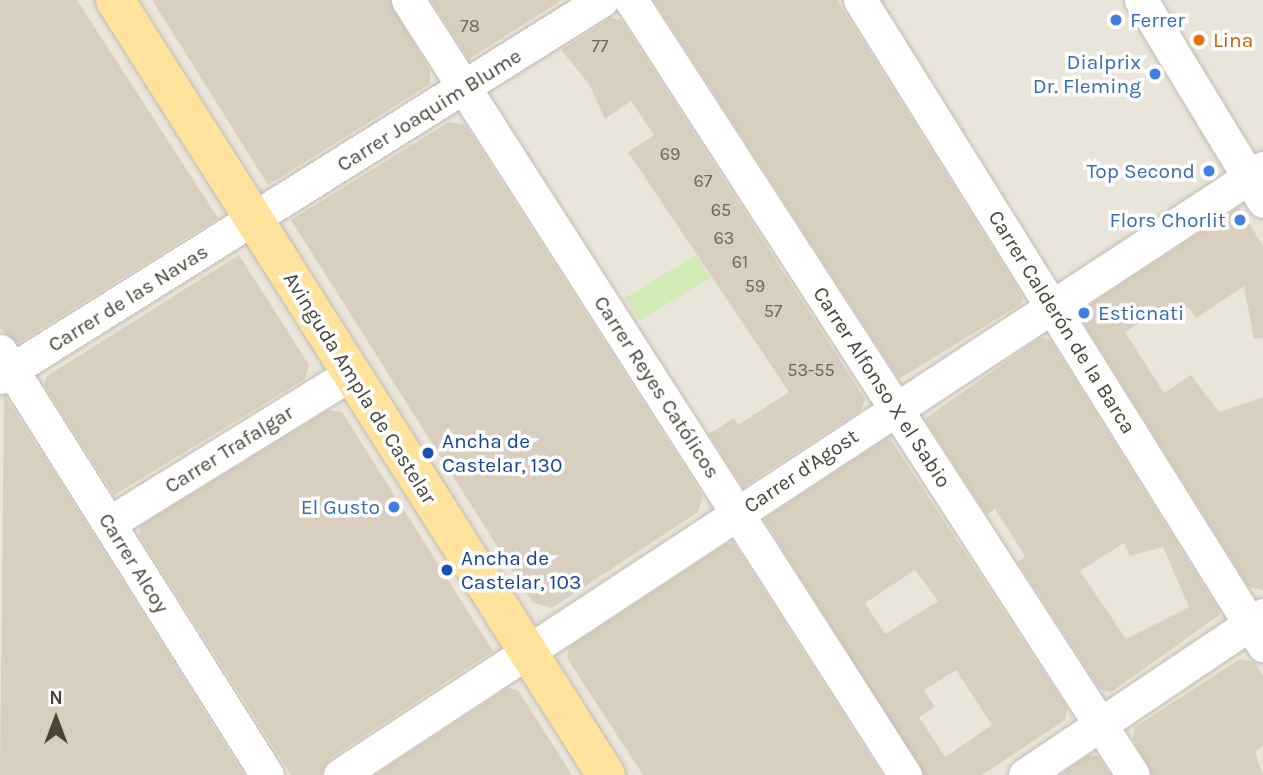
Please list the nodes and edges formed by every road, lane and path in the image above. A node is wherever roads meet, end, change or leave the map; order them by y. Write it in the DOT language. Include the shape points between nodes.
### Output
graph roads {
  1 [pos="115,0"];
  2 [pos="408,0"];
  3 [pos="602,0"];
  4 [pos="631,0"];
  5 [pos="860,0"];
  6 [pos="1141,0"];
  7 [pos="463,87"];
  8 [pos="1258,182"];
  9 [pos="256,220"];
  10 [pos="1052,304"];
  11 [pos="4,365"];
  12 [pos="349,374"];
  13 [pos="896,408"];
  14 [pos="739,513"];
  15 [pos="109,523"];
  16 [pos="1258,628"];
  17 [pos="528,651"];
  18 [pos="1101,724"];
  19 [pos="267,775"];
  20 [pos="340,775"];
  21 [pos="606,775"];
  22 [pos="905,775"];
  23 [pos="1025,775"];
  24 [pos="1133,775"];
  1 -- 9 [label="main road, Avinguda Ampla de Castelar"];
  2 -- 7 [label="street, Carrer Reyes Católicos"];
  3 -- 7 [label="street, Carrer Joaquim Blume"];
  4 -- 13 [label="street, Carrer Alfonso X el Sabio"];
  5 -- 10 [label="street, Carrer Calderón de la Barca"];
  6 -- 8 [label="street"];
  7 -- 9 [label="street, Carrer Joaquim Blume"];
  7 -- 14 [label="street, Carrer Reyes Católicos"];
  8 -- 10 [label="street, Carrer d'Agost"];
  9 -- 11 [label="street, Carrer de las Navas"];
  9 -- 12 [label="main road, Avinguda Ampla de Castelar"];
  10 -- 13 [label="street, Carrer d'Agost"];
  10 -- 16 [label="street, Carrer Calderón de la Barca"];
  11 -- 15 [label="street, Carrer Alcoy"];
  12 -- 15 [label="street, Carrer Trafalgar"];
  12 -- 17 [label="main road, Avinguda Ampla de Castelar"];
  13 -- 14 [label="street, Carrer d'Agost"];
  13 -- 18 [label="street, Carrer Alfonso X el Sabio"];
  14 -- 17 [label="street, Carrer d'Agost"];
  14 -- 22 [label="street, Carrer Reyes Católicos"];
  15 -- 19 [label="street, Carrer Alcoy"];
  16 -- 18 [label="street"];
  17 -- 20 [label="street, Carrer d'Agost"];
  17 -- 21 [label="main road, Avinguda Ampla de Castelar"];
  18 -- 23 [label="street"];
  18 -- 24 [label="street, Carrer Alfonso X el Sabio"];
}
